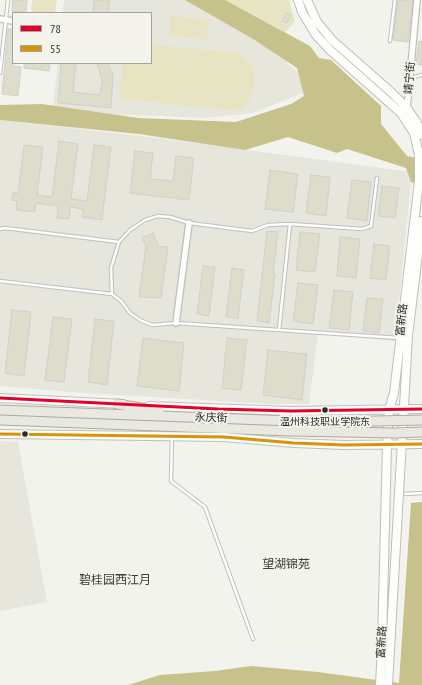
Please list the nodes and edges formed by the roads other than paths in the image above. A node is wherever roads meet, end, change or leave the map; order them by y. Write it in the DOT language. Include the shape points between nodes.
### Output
graph roads {
  1 [pos="8,0"];
  2 [pos="298,0"];
  3 [pos="307,0"];
  4 [pos="395,0"];
  5 [pos="418,0"];
  6 [pos="3,19"];
  7 [pos="390,41"];
  8 [pos="0,73"];
  9 [pos="422,74"];
  10 [pos="410,78"];
  11 [pos="407,108"];
  12 [pos="422,135"];
  13 [pos="377,178"];
  14 [pos="422,220"];
  15 [pos="188,223"];
  16 [pos="290,224"];
  17 [pos="0,230"];
  18 [pos="119,242"];
  19 [pos="0,282"];
  20 [pos="112,294"];
  21 [pos="176,323"];
  22 [pos="279,330"];
  23 [pos="400,339"];
  24 [pos="0,398"];
  25 [pos="117,404"];
  26 [pos="405,409"];
  27 [pos="422,409"];
  28 [pos="0,410"];
  29 [pos="389,410"];
  30 [pos="192,417"];
  31 [pos="0,420"];
  32 [pos="422,420"];
  33 [pos="422,432"];
  34 [pos="0,434"];
  35 [pos="172,437"];
  36 [pos="387,444"];
  37 [pos="402,444"];
  38 [pos="422,444"];
  39 [pos="422,493"];
  40 [pos="405,494"];
  41 [pos="253,639"];
  42 [pos="386,644"];
  43 [pos="380,685"];
  44 [pos="388,685"];
  1 -- 6 [label="lane"];
  2 -- 23 [label="street, 富新路" via="316,35 400,113 414,133 419,154 419,174"];
  3 -- 11 [label="street" via="317,22 332,40"];
  4 -- 7 [label="lane"];
  5 -- 10 [label="street, 靖宁街"];
  6 -- 8 [label="lane"];
  9 -- 10 [label="lane"];
  10 -- 11 [label="street, 靖宁街"];
  11 -- 12 [label="street"];
  13 -- 16 [label="lane" via="371,226 362,229"];
  14 -- 26 [label="street, 富新路" via="408,336"];
  15 -- 16 [label="lane" via="252,231 268,225"];
  15 -- 18 [label="lane" via="158,216 145,220 130,230"];
  15 -- 21 [label="street"];
  16 -- 22 [label="lane"];
  17 -- 18 [label="lane" via="5,228"];
  18 -- 20 [label="lane" via="111,268"];
  19 -- 20 [label="lane"];
  20 -- 21 [label="lane" via="140,320 152,324"];
  21 -- 22 [label="lane"];
  22 -- 23 [label="lane"];
  23 -- 29 [label="street, 富新路" via="394,393"];
  24 -- 25 [label="street"];
  25 -- 29 [label="street" via="218,409"];
  25 -- 30 [label="main road"];
  26 -- 27 [label="street"];
  26 -- 29 [label="street"];
  26 -- 37 [label="street, 富新路"];
  28 -- 30 [label="main road, 永庆街"];
  29 -- 36 [label="street, 富新路"];
  30 -- 32 [label="main road, 永庆街, bridge" via="329,422"];
  31 -- 33 [label="main road, 永庆街, bridge" via="291,431"];
  34 -- 35 [label="street"];
  35 -- 36 [label="street" via="224,437 344,445"];
  35 -- 41 [label="lane" via="171,481 205,507"];
  36 -- 37 [label="street"];
  36 -- 42 [label="street, 富新路"];
  37 -- 38 [label="street"];
  37 -- 42 [label="street, 富新路"];
  39 -- 40 [label="lane"];
  42 -- 43 [label="street, 富新路"];
  42 -- 44 [label="street, 富新路"];
}
